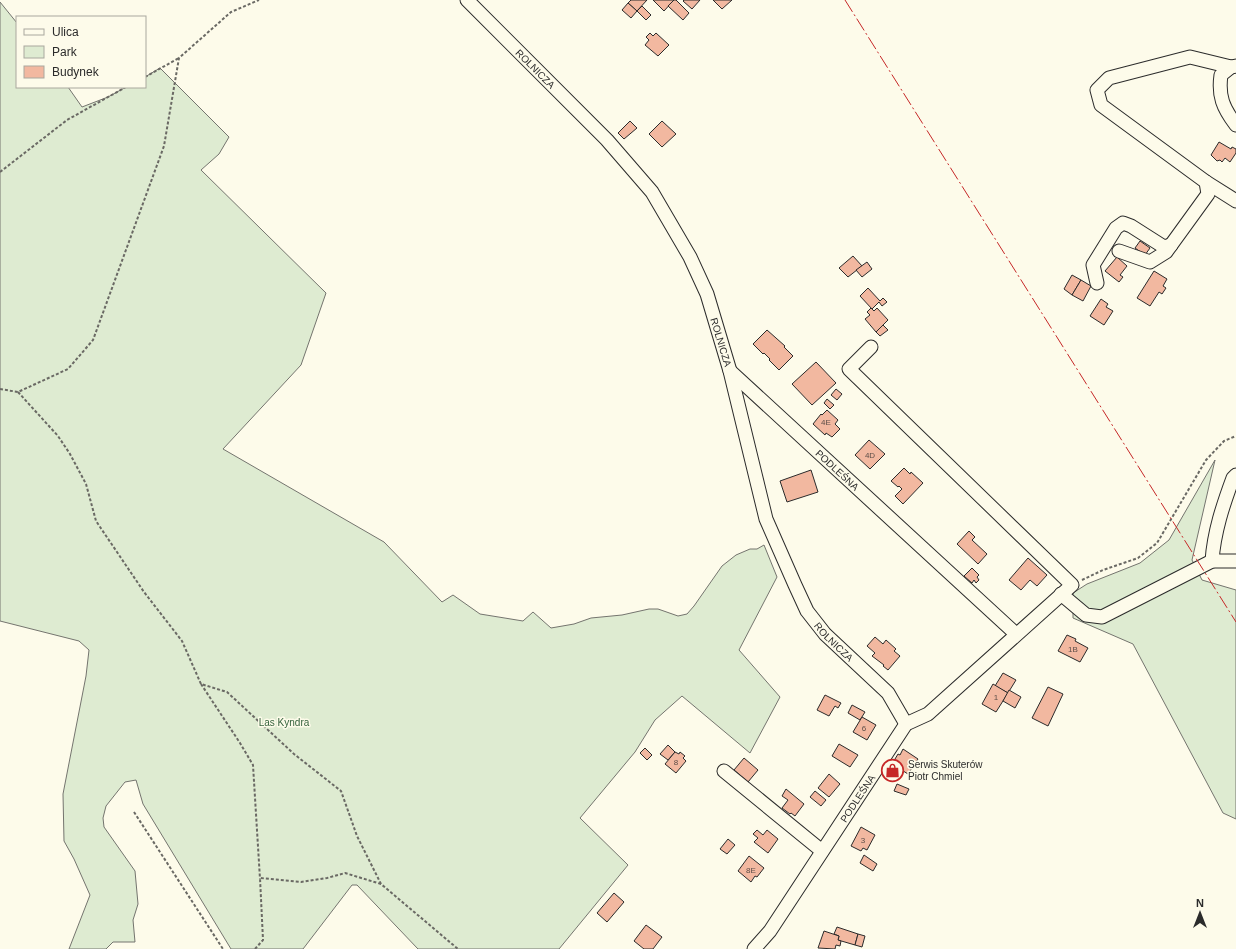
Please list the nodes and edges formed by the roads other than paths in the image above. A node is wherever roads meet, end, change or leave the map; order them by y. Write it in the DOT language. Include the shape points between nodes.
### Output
graph roads {
  1 [pos="467,0"];
  2 [pos="1233,66"];
  3 [pos="1236,125"];
  4 [pos="1206,182"];
  5 [pos="1236,201"];
  6 [pos="1171,245"];
  7 [pos="1120,251"];
  8 [pos="1097,283"];
  9 [pos="871,347"];
  10 [pos="730,371"];
  11 [pos="1236,475"];
  12 [pos="1212,561"];
  13 [pos="1236,561"];
  14 [pos="1061,594"];
  15 [pos="1016,634"];
  16 [pos="906,724"];
  17 [pos="724,771"];
  18 [pos="822,851"];
  19 [pos="754,949"];
  1 -- 10 [label="street, ROLNICZA" via="607,140 652,192 690,257 707,294"];
  2 -- 3 [label="street" via="1221,75 1219,88 1226,112"];
  2 -- 4 [label="street" via="1190,57 1109,78 1097,90 1101,105"];
  4 -- 5 [label="street"];
  4 -- 6 [label="street" via="1208,194"];
  6 -- 7 [label="street" via="1166,252 1150,262"];
  6 -- 8 [label="street" via="1164,246 1123,223 1116,228 1093,265"];
  9 -- 14 [label="street" via="849,369 1072,584"];
  10 -- 15 [label="street, PODLEŚNA"];
  10 -- 16 [label="street, ROLNICZA" via="766,519 807,611 825,634 888,693"];
  11 -- 12 [label="street" via="1223,504"];
  12 -- 13 [label="street"];
  12 -- 14 [label="street" via="1102,617 1086,616"];
  14 -- 15 [label="street"];
  15 -- 16 [label="street" via="928,714"];
  16 -- 18 [label="street, PODLEŚNA"];
  17 -- 18 [label="street"];
  18 -- 19 [label="street, PODLEŚNA" via="770,931"];
}
